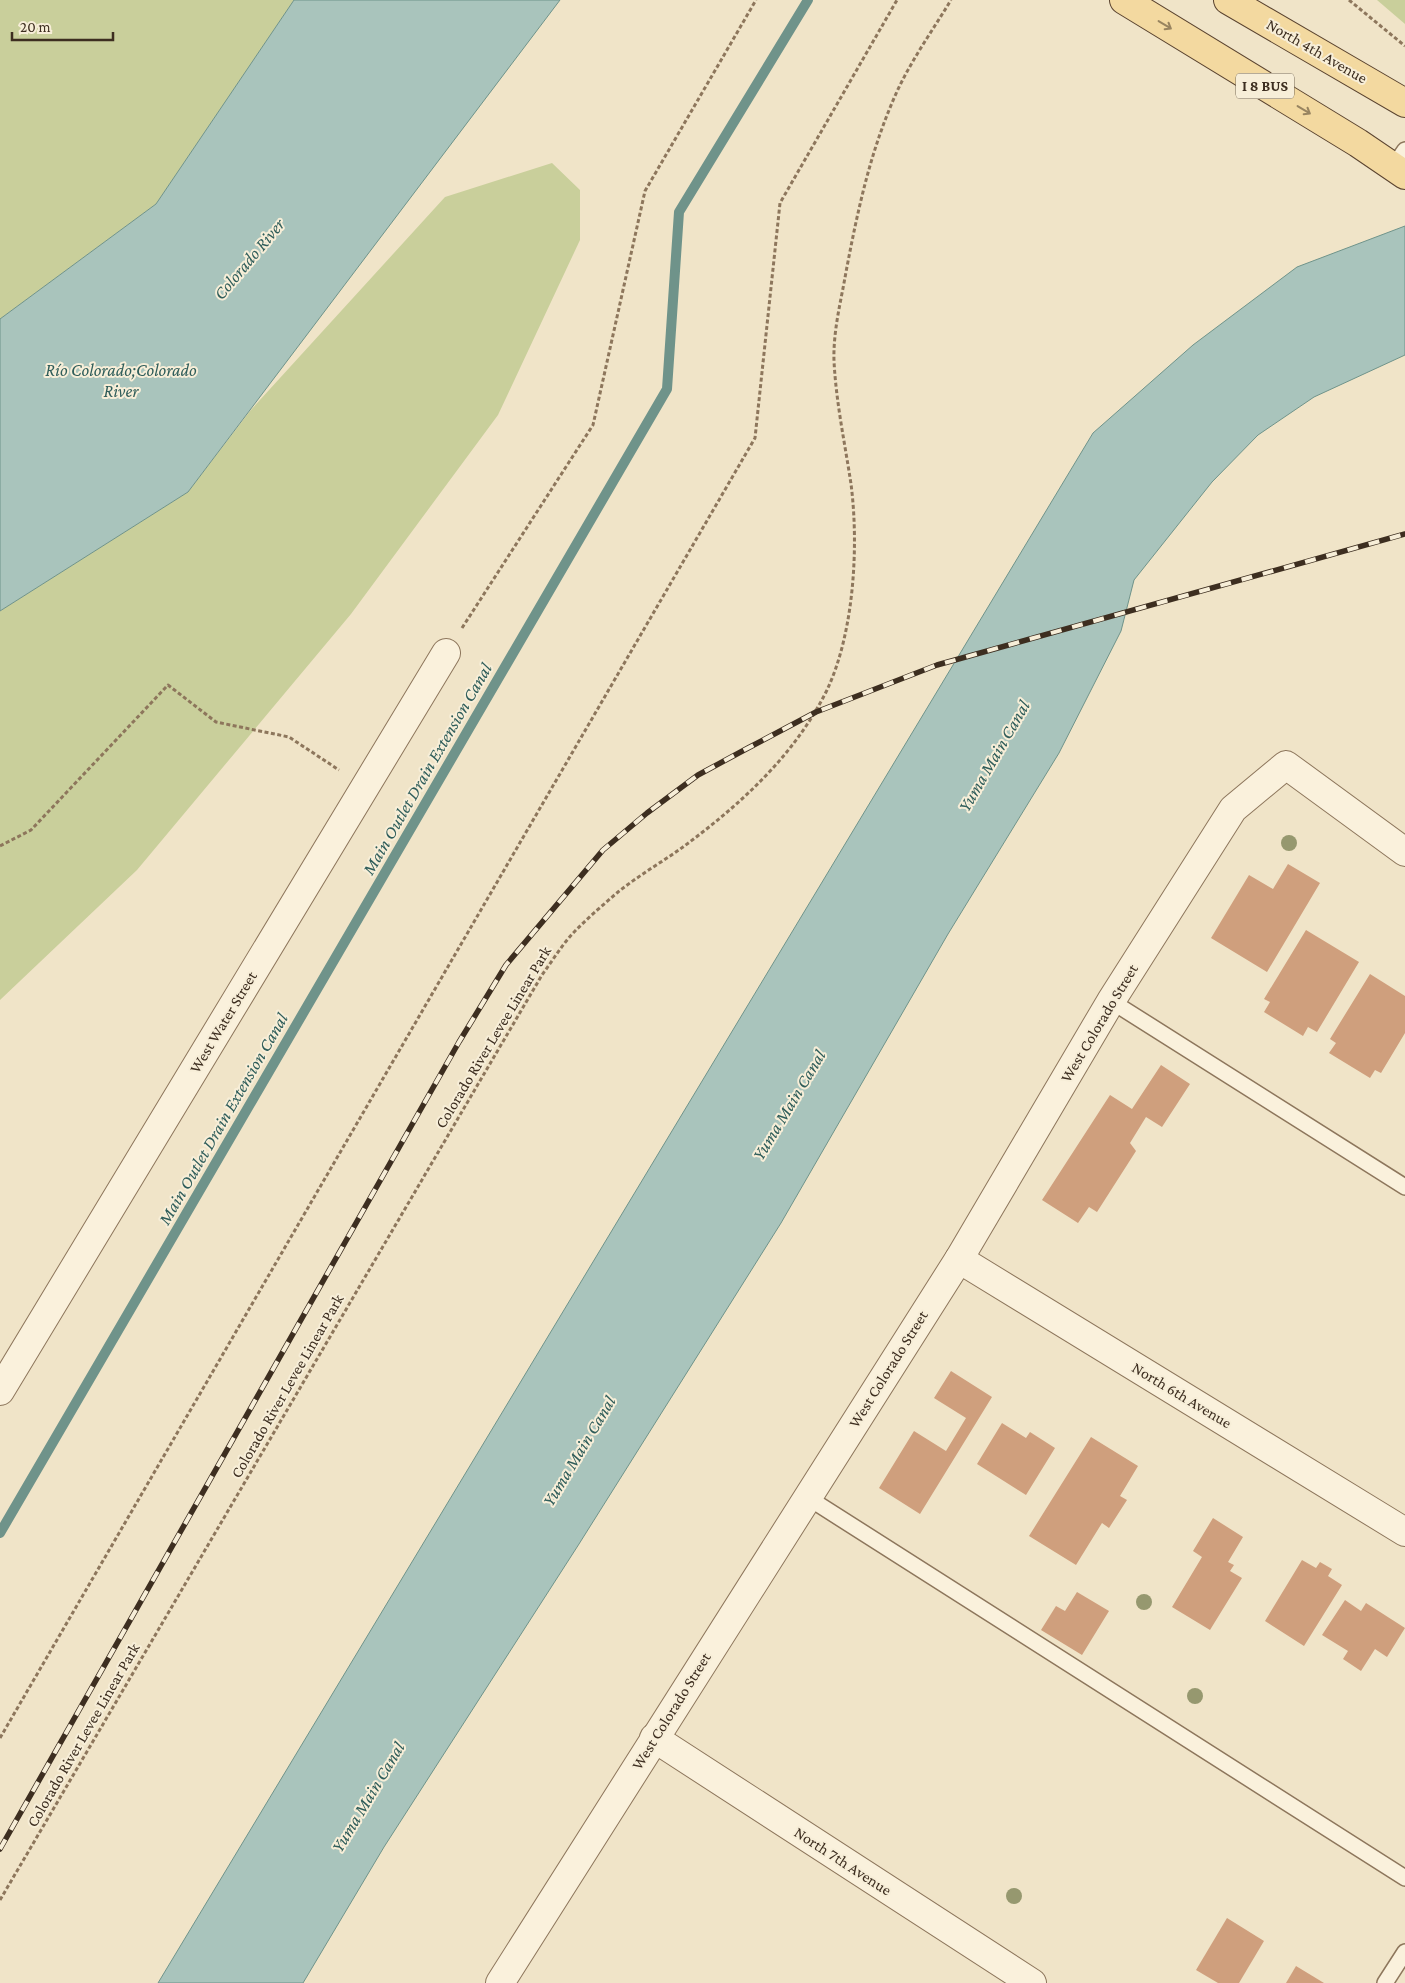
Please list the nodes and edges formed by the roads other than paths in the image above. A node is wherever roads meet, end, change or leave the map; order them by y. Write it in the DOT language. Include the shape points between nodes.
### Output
graph roads {
  1 [pos="1124,0"];
  2 [pos="1228,0"];
  3 [pos="1405,103"];
  4 [pos="1401,164"];
  5 [pos="446,653"];
  6 [pos="1405,852"];
  7 [pos="1111,1002"];
  8 [pos="1405,1186"];
  9 [pos="959,1259"];
  10 [pos="0,1391"];
  11 [pos="807,1497"];
  12 [pos="1405,1532"];
  13 [pos="654,1738"];
  14 [pos="1405,1878"];
  15 [pos="1405,1952"];
  16 [pos="500,1983"];
  17 [pos="1032,1983"];
  18 [pos="1385,1983"];
  1 -- 4 [label="main road, I 8 BUS, one-way"];
  2 -- 3 [label="main road, North 4th Avenue"];
  5 -- 10 [label="street, West Water Street"];
  6 -- 7 [label="street, West Colorado Street" via="1286,765 1234,809"];
  7 -- 8 [label="lane"];
  7 -- 9 [label="street, West Colorado Street"];
  9 -- 11 [label="street, West Colorado Street"];
  9 -- 12 [label="street, North 6th Avenue"];
  11 -- 13 [label="street, West Colorado Street"];
  11 -- 14 [label="lane"];
  13 -- 16 [label="street, West Colorado Street"];
  13 -- 17 [label="street, North 7th Avenue"];
  15 -- 18 [label="lane"];
}
